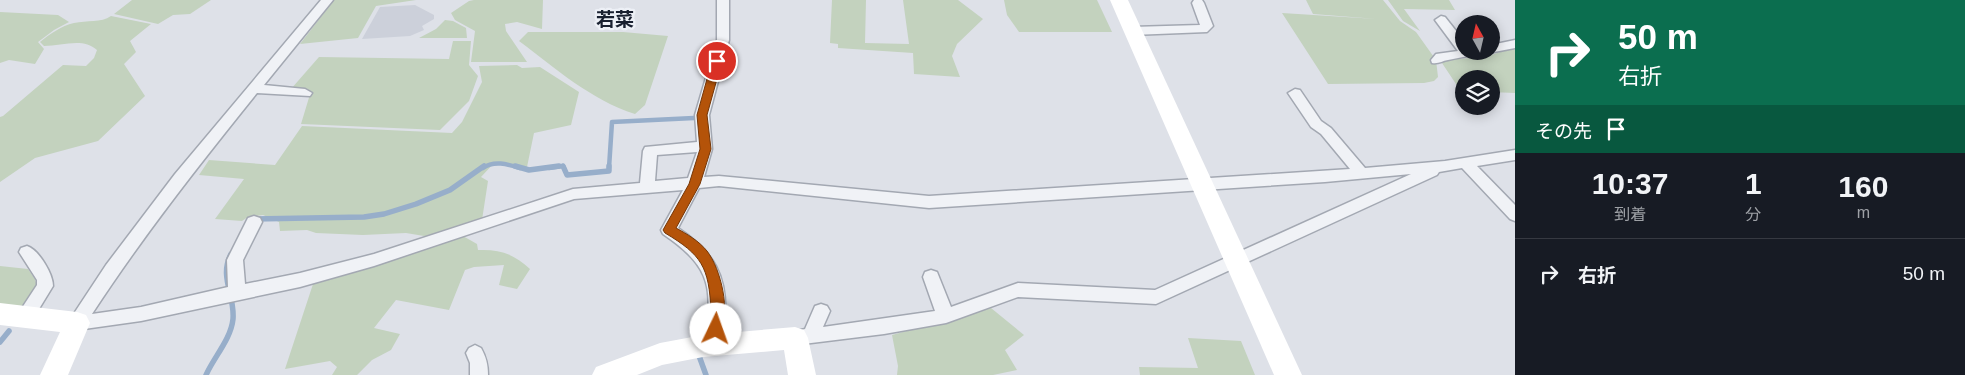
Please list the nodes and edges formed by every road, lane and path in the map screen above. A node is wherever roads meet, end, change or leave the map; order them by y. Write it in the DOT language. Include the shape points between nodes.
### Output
graph roads {
  1 [pos="327,0"];
  2 [pos="723,0"];
  3 [pos="1119,0"];
  4 [pos="1198,3"];
  5 [pos="1441,20"];
  6 [pos="1132,31"];
  7 [pos="1455,39"];
  8 [pos="1515,44"];
  9 [pos="1500,48"];
  10 [pos="1455,54"];
  11 [pos="1437,60"];
  12 [pos="255,89"];
  13 [pos="305,93"];
  14 [pos="1295,93"];
  15 [pos="705,146"];
  16 [pos="1513,158"];
  17 [pos="1464,162"];
  18 [pos="1445,166"];
  19 [pos="1362,174"];
  20 [pos="694,184"];
  21 [pos="1201,185"];
  22 [pos="647,188"];
  23 [pos="1515,215"];
  24 [pos="254,222"];
  25 [pos="26,252"];
  26 [pos="1235,260"];
  27 [pos="931,276"];
  28 [pos="237,292"];
  29 [pos="821,311"];
  30 [pos="12,316"];
  31 [pos="946,316"];
  32 [pos="77,322"];
  33 [pos="803,337"];
  34 [pos="713,345"];
  35 [pos="475,353"];
  36 [pos="54,375"];
  37 [pos="479,375"];
  38 [pos="606,375"];
  39 [pos="802,375"];
  40 [pos="1288,375"];
  1 -- 12 [label="street"];
  2 -- 15 [label="street" via="723,40 702,115"];
  3 -- 6 [label="street"];
  4 -- 6 [label="street" via="1207,26 1203,29"];
  5 -- 7 [label="street"];
  6 -- 21 [label="street"];
  8 -- 9 [label="street"];
  10 -- 11 [label="street"];
  12 -- 13 [label="street"];
  12 -- 32 [label="street" via="180,178"];
  14 -- 19 [label="street" via="1316,124 1326,131"];
  15 -- 20 [label="street"];
  15 -- 22 [label="street" via="650,151"];
  16 -- 17 [label="street"];
  17 -- 18 [label="street"];
  17 -- 23 [label="street"];
  18 -- 19 [label="street"];
  18 -- 26 [label="street"];
  19 -- 21 [label="street"];
  20 -- 21 [label="street" via="719,181 929,202"];
  20 -- 22 [label="street"];
  20 -- 34 [label="street" via="669,230 703,255 715,278 718,314"];
  21 -- 26 [label="street"];
  22 -- 28 [label="street" via="573,194 374,260 300,280"];
  24 -- 28 [label="street" via="235,260"];
  25 -- 30 [label="street" via="45,279 45,286"];
  26 -- 31 [label="street" via="1156,297 1018,290"];
  26 -- 40 [label="street"];
  27 -- 31 [label="street"];
  28 -- 32 [label="street" via="141,314"];
  29 -- 33 [label="street"];
  30 -- 32 [label="street"];
  31 -- 33 [label="street"];
  32 -- 36 [label="street"];
  33 -- 34 [label="street"];
  33 -- 39 [label="street"];
  34 -- 38 [label="street" via="660,354"];
  35 -- 37 [label="street"];
}
